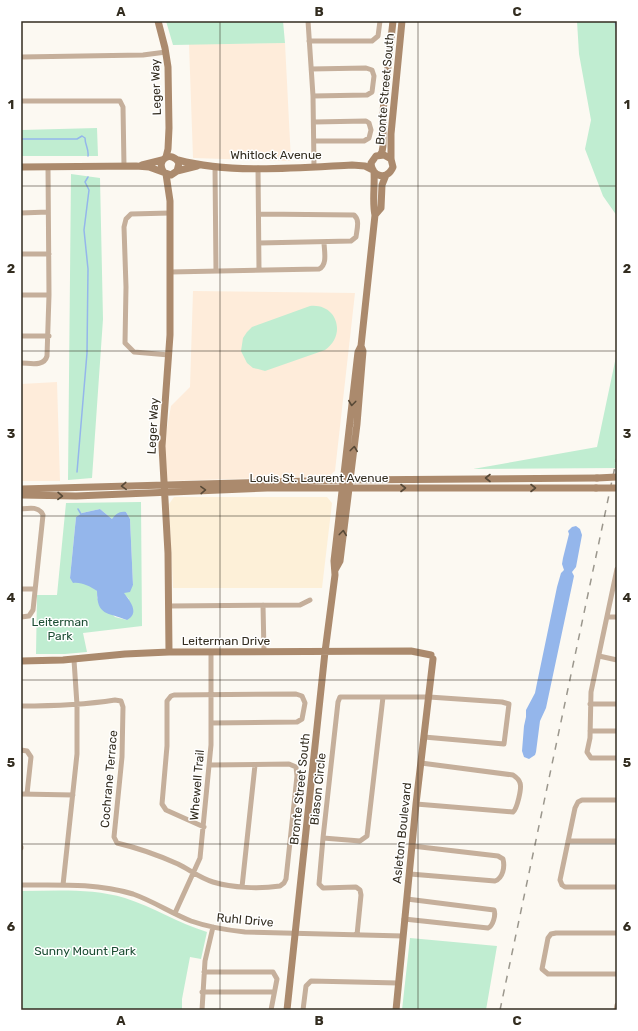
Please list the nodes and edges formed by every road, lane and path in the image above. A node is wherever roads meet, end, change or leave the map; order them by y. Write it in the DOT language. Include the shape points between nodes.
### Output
graph roads {
  1 [pos="158,21"];
  2 [pos="308,21"];
  3 [pos="380,21"];
  4 [pos="392,21"];
  5 [pos="402,21"];
  6 [pos="309,41"];
  7 [pos="166,52"];
  8 [pos="21,57"];
  9 [pos="311,69"];
  10 [pos="313,96"];
  11 [pos="21,101"];
  12 [pos="314,122"];
  13 [pos="169,128"];
  14 [pos="314,141"];
  15 [pos="378,156"];
  16 [pos="176,158"];
  17 [pos="164,159"];
  18 [pos="391,159"];
  19 [pos="352,164"];
  20 [pos="124,166"];
  21 [pos="136,166"];
  22 [pos="200,166"];
  23 [pos="216,166"];
  24 [pos="21,167"];
  25 [pos="48,167"];
  26 [pos="314,167"];
  27 [pos="258,168"];
  28 [pos="373,171"];
  29 [pos="164,173"];
  30 [pos="176,173"];
  31 [pos="386,175"];
  32 [pos="170,201"];
  33 [pos="48,212"];
  34 [pos="21,213"];
  35 [pos="170,213"];
  36 [pos="259,214"];
  37 [pos="375,215"];
  38 [pos="324,242"];
  39 [pos="259,243"];
  40 [pos="21,254"];
  41 [pos="49,254"];
  42 [pos="259,270"];
  43 [pos="216,271"];
  44 [pos="170,272"];
  45 [pos="21,295"];
  46 [pos="49,295"];
  47 [pos="21,336"];
  48 [pos="48,336"];
  49 [pos="361,346"];
  50 [pos="169,355"];
  51 [pos="21,364"];
  52 [pos="617,477"];
  53 [pos="342,480"];
  54 [pos="350,480"];
  55 [pos="164,488"];
  56 [pos="617,488"];
  57 [pos="21,489"];
  58 [pos="346,489"];
  59 [pos="21,496"];
  60 [pos="21,508"];
  61 [pos="617,569"];
  62 [pos="21,589"];
  63 [pos="35,589"];
  64 [pos="615,589"];
  65 [pos="310,600"];
  66 [pos="264,605"];
  67 [pos="169,606"];
  68 [pos="21,616"];
  69 [pos="607,617"];
  70 [pos="617,617"];
  71 [pos="169,652"];
  72 [pos="264,652"];
  73 [pos="325,652"];
  74 [pos="211,653"];
  75 [pos="599,656"];
  76 [pos="432,657"];
  77 [pos="74,660"];
  78 [pos="617,660"];
  79 [pos="21,661"];
  80 [pos="211,695"];
  81 [pos="383,696"];
  82 [pos="429,697"];
  83 [pos="590,704"];
  84 [pos="617,704"];
  85 [pos="77,705"];
  86 [pos="21,706"];
  87 [pos="211,722"];
  88 [pos="617,731"];
  89 [pos="590,732"];
  90 [pos="424,737"];
  91 [pos="21,750"];
  92 [pos="617,758"];
  93 [pos="421,763"];
  94 [pos="210,765"];
  95 [pos="255,765"];
  96 [pos="21,794"];
  97 [pos="27,794"];
  98 [pos="73,795"];
  99 [pos="617,800"];
  100 [pos="416,804"];
  101 [pos="204,827"];
  102 [pos="323,838"];
  103 [pos="568,841"];
  104 [pos="617,841"];
  105 [pos="412,846"];
  106 [pos="194,874"];
  107 [pos="410,874"];
  108 [pos="21,885"];
  109 [pos="63,885"];
  110 [pos="242,887"];
  111 [pos="617,887"];
  112 [pos="407,899"];
  113 [pos="175,913"];
  114 [pos="404,919"];
  115 [pos="213,927"];
  116 [pos="617,932"];
  117 [pos="296,934"];
  118 [pos="357,935"];
  119 [pos="403,936"];
  120 [pos="204,972"];
  121 [pos="617,974"];
  122 [pos="398,983"];
  123 [pos="202,992"];
  124 [pos="274,992"];
  125 [pos="617,1005"];
  126 [pos="202,1010"];
  127 [pos="271,1010"];
  128 [pos="287,1010"];
  129 [pos="303,1010"];
  130 [pos="396,1010"];
  131 [pos="616,1010"];
  1 -- 7 [label="main road, Leger Way"];
  2 -- 6 [label="street"];
  3 -- 6 [label="street" via="378,36 372,41"];
  4 -- 15 [label="main road, Bronte Street South" via="383,111 383,147"];
  5 -- 18 [label="main road, Bronte Street South"];
  6 -- 9 [label="street"];
  7 -- 8 [label="street" via="143,55"];
  7 -- 13 [label="main road, Leger Way"];
  9 -- 10 [label="street"];
  9 -- 10 [label="street" via="366,68 372,70 374,76 372,92 367,95"];
  10 -- 12 [label="street"];
  11 -- 20 [label="street" via="120,101 124,110"];
  12 -- 14 [label="street"];
  12 -- 14 [label="street" via="366,121 371,130 369,138 364,141"];
  13 -- 16 [label="main road, Leger Way"];
  13 -- 17 [label="main road, Leger Way" via="168,149"];
  14 -- 26 [label="street"];
  15 -- 18 [label="main road" via="388,156"];
  15 -- 19 [label="main road, Whitlock Avenue"];
  15 -- 28 [label="main road" via="371,163"];
  16 -- 17 [label="main road"];
  16 -- 22 [label="main road, Whitlock Avenue"];
  16 -- 30 [label="main road" via="179,166"];
  17 -- 21 [label="main road"];
  17 -- 29 [label="main road" via="160,166"];
  18 -- 31 [label="main road" via="393,167"];
  19 -- 26 [label="main road, Whitlock Avenue"];
  19 -- 28 [label="main road, Whitlock Avenue" via="365,166"];
  20 -- 21 [label="main road"];
  20 -- 25 [label="main road"];
  21 -- 29 [label="main road"];
  22 -- 23 [label="main road, Whitlock Avenue"];
  22 -- 30 [label="main road, Whitlock Avenue"];
  23 -- 27 [label="main road, Whitlock Avenue"];
  23 -- 43 [label="street"];
  24 -- 25 [label="main road"];
  25 -- 33 [label="street"];
  26 -- 27 [label="main road, Whitlock Avenue"];
  27 -- 36 [label="street"];
  28 -- 31 [label="main road" via="380,176"];
  28 -- 37 [label="main road, Bronte Street South"];
  29 -- 30 [label="main road"];
  29 -- 32 [label="main road, Leger Way"];
  30 -- 32 [label="main road, Leger Way"];
  31 -- 37 [label="main road, Bronte Street South" via="382,185 381,208"];
  32 -- 35 [label="main road, Leger Way"];
  33 -- 34 [label="street"];
  33 -- 41 [label="street"];
  35 -- 44 [label="main road, Leger Way"];
  35 -- 50 [label="street" via="131,214 126,219 124,227 125,343 134,352"];
  36 -- 38 [label="street" via="356,217 356,237 351,241"];
  36 -- 39 [label="street"];
  37 -- 49 [label="main road, Bronte Street South"];
  38 -- 39 [label="street"];
  38 -- 42 [label="street" via="324,264 319,269"];
  39 -- 42 [label="street"];
  40 -- 41 [label="street"];
  41 -- 46 [label="street"];
  42 -- 43 [label="street"];
  43 -- 44 [label="street"];
  44 -- 50 [label="main road, Leger Way"];
  45 -- 46 [label="street"];
  46 -- 48 [label="street"];
  47 -- 48 [label="street"];
  48 -- 51 [label="street" via="47,356 44,362"];
  49 -- 53 [label="main road, Bronte Street South, one-way" via="358,352"];
  54 -- 49 [label="main road, Bronte Street South, one-way" via="363,351"];
  50 -- 55 [label="main road, Leger Way" via="162,446"];
  52 -- 54 [label="main road, Louis St. Laurent Avenue, one-way, bridge"];
  53 -- 54 [label="main road, Louis St. Laurent Avenue"];
  53 -- 55 [label="main road, Louis St. Laurent Avenue"];
  53 -- 58 [label="main road, Bronte Street South"];
  54 -- 58 [label="main road, Bronte Street South"];
  55 -- 57 [label="main road, Louis St. Laurent Avenue, one-way"];
  55 -- 58 [label="main road, Louis St. Laurent Avenue, one-way"];
  59 -- 55 [label="main road, Louis St. Laurent Avenue, one-way" via="76,496"];
  55 -- 67 [label="main road, Leger Way"];
  58 -- 56 [label="main road, Louis St. Laurent Avenue, one-way, bridge"];
  58 -- 73 [label="main road, Bronte Street South" via="340,561 336,570"];
  60 -- 63 [label="street" via="36,508 43,515"];
  61 -- 64 [label="street"];
  62 -- 63 [label="street"];
  63 -- 68 [label="street" via="32,613 29,616"];
  64 -- 69 [label="street"];
  65 -- 66 [label="street" via="300,605"];
  66 -- 67 [label="street"];
  66 -- 72 [label="street"];
  67 -- 71 [label="main road, Leger Way"];
  69 -- 70 [label="street"];
  69 -- 75 [label="street"];
  71 -- 74 [label="main road, Leiterman Drive"];
  71 -- 77 [label="main road, Leiterman Drive"];
  72 -- 73 [label="main road, Leiterman Drive"];
  72 -- 74 [label="main road, Leiterman Drive"];
  73 -- 76 [label="main road, Leiterman Drive" via="411,651"];
  73 -- 117 [label="main road, Bronte Street South"];
  74 -- 80 [label="street, Whewell Trail"];
  75 -- 78 [label="street"];
  75 -- 83 [label="street"];
  76 -- 82 [label="main road, Asleton Boulevard"];
  77 -- 79 [label="main road, Leiterman Drive"];
  77 -- 85 [label="street"];
  80 -- 87 [label="street, Whewell Trail"];
  80 -- 87 [label="street" via="299,694 305,703 302,719 297,722"];
  80 -- 101 [label="street" via="174,695 167,701 167,746 162,804 166,810"];
  81 -- 82 [label="street, Biason Circle"];
  81 -- 102 [label="street, Biason Circle" via="338,699"];
  81 -- 102 [label="street, Biason Circle" via="367,836 360,841"];
  82 -- 90 [label="main road, Asleton Boulevard"];
  82 -- 90 [label="street, Biason Circle" via="502,702 509,704 509,708 504,744"];
  83 -- 84 [label="street"];
  83 -- 89 [label="street"];
  85 -- 86 [label="street"];
  85 -- 98 [label="street" via="77,754"];
  85 -- 106 [label="street, Cochrane Terrace" via="115,700 123,704 122,756 115,840 162,856"];
  87 -- 94 [label="street, Whewell Trail"];
  88 -- 89 [label="street"];
  89 -- 92 [label="street" via="588,756 595,759"];
  90 -- 93 [label="main road, Asleton Boulevard"];
  91 -- 97 [label="street" via="28,752 31,757"];
  93 -- 100 [label="main road, Asleton Boulevard"];
  93 -- 100 [label="street" via="514,775 521,785 516,809 511,812"];
  94 -- 95 [label="street"];
  94 -- 101 [label="street, Whewell Trail"];
  95 -- 110 [label="street"];
  95 -- 110 [label="street" via="293,765 297,771 286,879 277,887"];
  96 -- 97 [label="street"];
  97 -- 98 [label="street"];
  98 -- 109 [label="street"];
  99 -- 103 [label="street" via="578,802"];
  100 -- 105 [label="main road, Asleton Boulevard"];
  101 -- 106 [label="street, Whewell Trail" via="200,858"];
  102 -- 118 [label="street" via="319,884 323,888 356,887 360,890"];
  103 -- 104 [label="street"];
  103 -- 111 [label="street" via="560,880 562,885"];
  105 -- 107 [label="main road, Asleton Boulevard"];
  105 -- 107 [label="street" via="498,856 503,859 504,864 502,876 495,881"];
  106 -- 110 [label="street" via="213,882"];
  106 -- 113 [label="street, Whewell Trail"];
  107 -- 112 [label="main road, Asleton Boulevard"];
  108 -- 109 [label="street, Ruhl Drive"];
  109 -- 113 [label="street, Ruhl Drive" via="104,887 125,892"];
  112 -- 114 [label="main road, Asleton Boulevard"];
  112 -- 114 [label="street" via="492,909 495,912 492,925 488,928"];
  113 -- 115 [label="street, Ruhl Drive"];
  114 -- 119 [label="main road, Asleton Boulevard"];
  115 -- 117 [label="street, Ruhl Drive" via="245,932"];
  115 -- 120 [label="street"];
  116 -- 121 [label="street" via="551,934 542,965 548,974"];
  117 -- 118 [label="street, Ruhl Drive"];
  117 -- 128 [label="main road, Bronte Street South"];
  118 -- 119 [label="street, Ruhl Drive"];
  119 -- 122 [label="main road, Asleton Boulevard"];
  120 -- 123 [label="street"];
  120 -- 124 [label="street" via="273,972 277,977"];
  122 -- 129 [label="street" via="311,981 306,986"];
  122 -- 130 [label="main road, Asleton Boulevard"];
  123 -- 124 [label="street"];
  123 -- 126 [label="street"];
  124 -- 127 [label="street"];
  125 -- 131 [label="street"];
}
